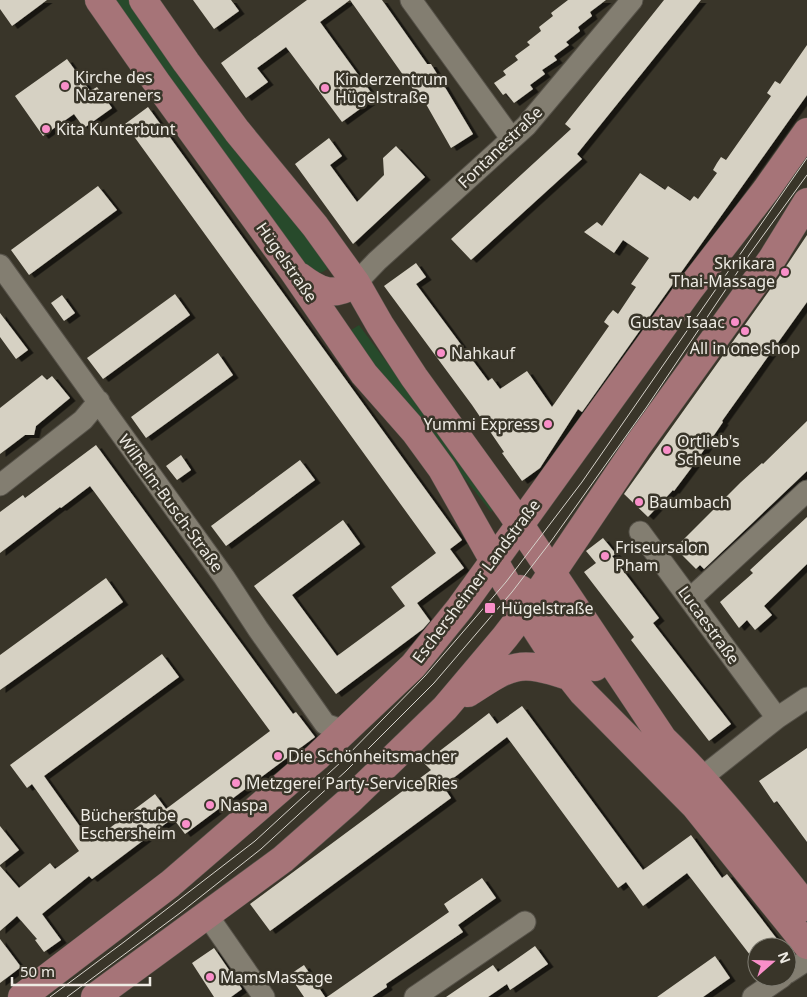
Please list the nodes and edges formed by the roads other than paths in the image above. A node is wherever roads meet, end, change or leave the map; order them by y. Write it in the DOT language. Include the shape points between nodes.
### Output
graph roads {
  1 [pos="99,0"];
  2 [pos="143,0"];
  3 [pos="411,0"];
  4 [pos="632,0"];
  5 [pos="807,132"];
  6 [pos="511,138"];
  7 [pos="807,202"];
  8 [pos="0,265"];
  9 [pos="294,272"];
  10 [pos="356,283"];
  11 [pos="380,325"];
  12 [pos="336,334"];
  13 [pos="98,401"];
  14 [pos="442,469"];
  15 [pos="0,485"];
  16 [pos="807,491"];
  17 [pos="640,532"];
  18 [pos="520,533"];
  19 [pos="578,535"];
  20 [pos="500,573"];
  21 [pos="552,574"];
  22 [pos="690,599"];
  23 [pos="530,605"];
  24 [pos="568,676"];
  25 [pos="807,698"];
  26 [pos="445,708"];
  27 [pos="777,718"];
  28 [pos="348,730"];
  29 [pos="663,739"];
  30 [pos="700,779"];
  31 [pos="807,907"];
  32 [pos="207,915"];
  33 [pos="525,922"];
  34 [pos="807,946"];
  35 [pos="768,987"];
  36 [pos="22,997"];
  37 [pos="95,997"];
  38 [pos="264,997"];
  39 [pos="415,997"];
  40 [pos="753,997"];
  1 -- 9 [label="main road, Hügelstraße"];
  2 -- 10 [label="main road" via="231,124"];
  3 -- 6 [label="street"];
  4 -- 6 [label="street, Fontanestraße" via="526,126"];
  5 -- 18 [label="main road, Eschersheimer Landstraße" via="689,290"];
  6 -- 10 [label="street, Fontanestraße"];
  7 -- 19 [label="main road" via="772,259"];
  8 -- 13 [label="street, Wilhelm-Busch-Straße"];
  9 -- 10 [label="main road" via="323,291 340,292"];
  9 -- 12 [label="main road, Hügelstraße"];
  10 -- 11 [label="main road"];
  11 -- 12 [label="main road" via="364,312 354,310 344,315"];
  11 -- 18 [label="main road"];
  12 -- 14 [label="main road, Hügelstraße" via="364,374 415,432"];
  13 -- 15 [label="street" via="83,420"];
  13 -- 28 [label="street, Wilhelm-Busch-Straße" via="325,724"];
  14 -- 18 [label="main road" via="496,525"];
  14 -- 20 [label="main road, Hügelstraße"];
  16 -- 22 [label="street"];
  17 -- 22 [label="street, Lucaestraße"];
  18 -- 19 [label="main road" via="552,540"];
  18 -- 20 [label="main road, Eschersheimer Landstraße"];
  18 -- 21 [label="main road"];
  19 -- 21 [label="main road"];
  20 -- 23 [label="main road, Hügelstraße"];
  20 -- 28 [label="main road, Eschersheimer Landstraße" via="475,587 413,666"];
  21 -- 23 [label="main road"];
  21 -- 29 [label="main road"];
  22 -- 27 [label="street, Lucaestraße"];
  23 -- 24 [label="main road, Hügelstraße" via="542,641"];
  23 -- 26 [label="main road"];
  23 -- 29 [label="main road"];
  24 -- 26 [label="main road" via="546,668 516,667 498,674"];
  24 -- 34 [label="main road, Hügelstraße" via="695,806"];
  25 -- 27 [label="street"];
  26 -- 32 [label="main road" via="349,801 283,859"];
  27 -- 30 [label="street"];
  28 -- 36 [label="main road, Eschersheimer Landstraße" via="170,884"];
  29 -- 30 [label="main road"];
  30 -- 31 [label="main road"];
  32 -- 37 [label="main road"];
  32 -- 38 [label="street"];
  33 -- 39 [label="street"];
  35 -- 40 [label="street"];
}
